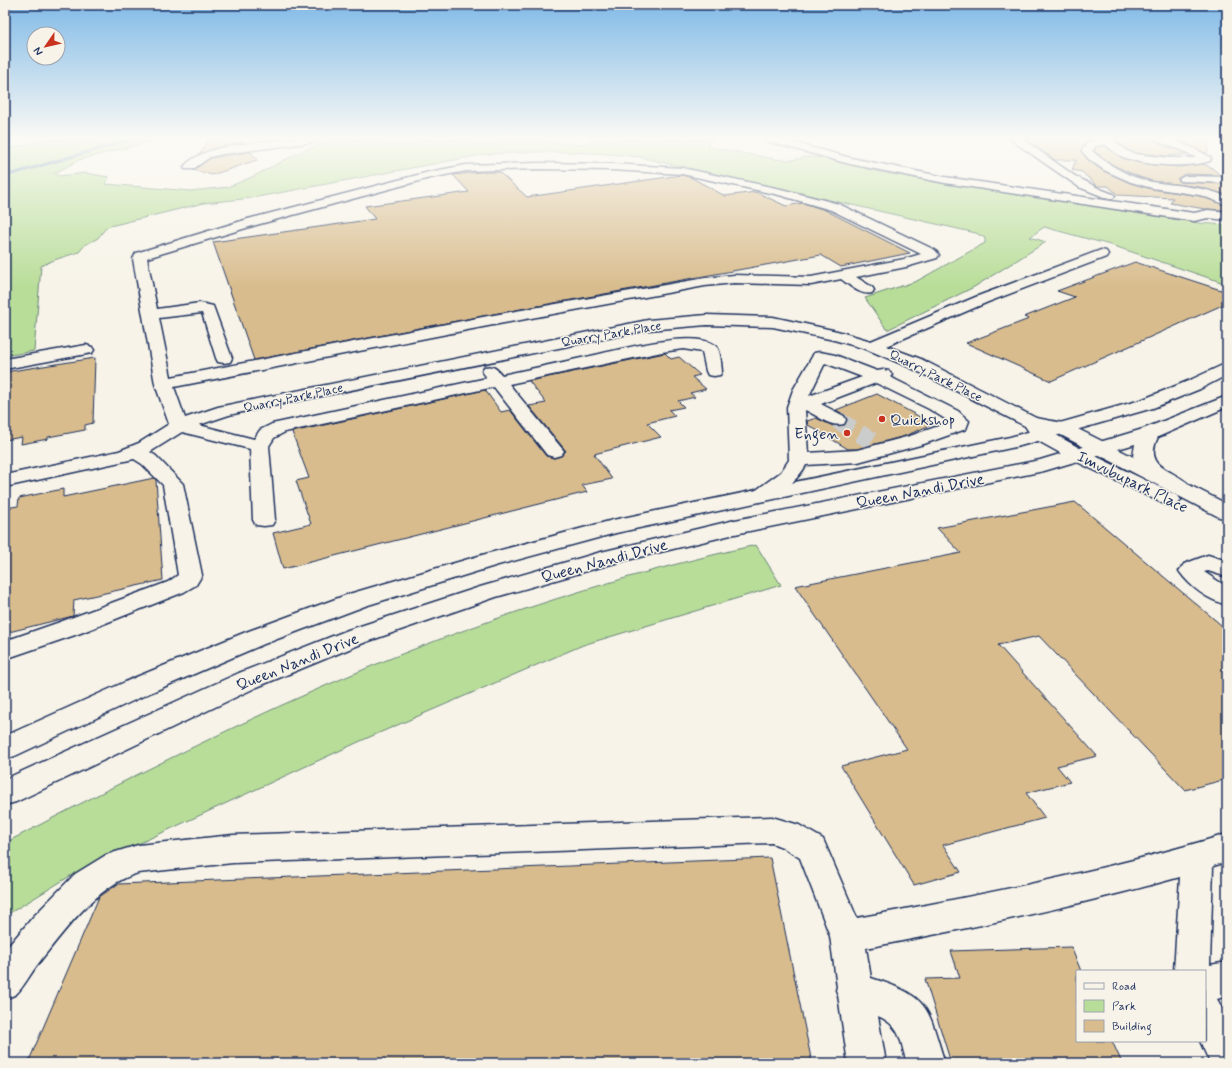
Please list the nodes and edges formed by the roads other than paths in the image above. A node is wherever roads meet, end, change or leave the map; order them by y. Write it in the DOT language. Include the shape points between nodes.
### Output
graph roads {
  1 [pos="372,189"];
  2 [pos="766,189"];
  3 [pos="1004,189"];
  4 [pos="1091,189"];
  5 [pos="1180,189"];
  6 [pos="1227,201"];
  7 [pos="1145,210"];
  8 [pos="1227,216"];
  9 [pos="1101,254"];
  10 [pos="871,270"];
  11 [pos="844,275"];
  12 [pos="888,279"];
  13 [pos="867,290"];
  14 [pos="150,315"];
  15 [pos="872,346"];
  16 [pos="86,350"];
  17 [pos="224,358"];
  18 [pos="481,358"];
  19 [pos="914,363"];
  20 [pos="5,364"];
  21 [pos="1227,368"];
  22 [pos="714,371"];
  23 [pos="878,377"];
  24 [pos="499,381"];
  25 [pos="164,384"];
  26 [pos="1227,400"];
  27 [pos="801,405"];
  28 [pos="837,420"];
  29 [pos="179,426"];
  30 [pos="1035,428"];
  31 [pos="1061,428"];
  32 [pos="1150,433"];
  33 [pos="259,446"];
  34 [pos="1100,448"];
  35 [pos="554,451"];
  36 [pos="68,452"];
  37 [pos="136,452"];
  38 [pos="1078,455"];
  39 [pos="799,460"];
  40 [pos="5,475"];
  41 [pos="5,481"];
  42 [pos="1184,490"];
  43 [pos="762,495"];
  44 [pos="1227,512"];
  45 [pos="264,520"];
  46 [pos="1227,527"];
  47 [pos="1227,570"];
  48 [pos="1227,597"];
  49 [pos="5,650"];
  50 [pos="5,748"];
  51 [pos="5,793"];
  52 [pos="1212,853"];
  53 [pos="847,936"];
  54 [pos="1192,970"];
  55 [pos="1227,979"];
  56 [pos="5,981"];
  57 [pos="1206,984"];
  58 [pos="854,990"];
  59 [pos="1206,1014"];
  60 [pos="1227,1057"];
  61 [pos="866,1063"];
  62 [pos="926,1063"];
  1 -- 14 [label="street" via="145,254 140,258"];
  2 -- 10 [label="street" via="835,207 932,256"];
  3 -- 7 [label="street"];
  4 -- 7 [label="street" via="1143,204"];
  5 -- 6 [label="street" via="1211,194"];
  7 -- 8 [label="street" via="1194,217 1208,214"];
  9 -- 15 [label="street" via="983,298"];
  10 -- 11 [label="street"];
  10 -- 12 [label="street"];
  11 -- 13 [label="street"];
  11 -- 25 [label="street" via="811,281 734,279 705,282"];
  14 -- 17 [label="street" via="208,309"];
  14 -- 25 [label="street"];
  15 -- 18 [label="street, Quarry Park Place" via="773,322 707,320 648,326"];
  15 -- 19 [label="street, Quarry Park Place"];
  16 -- 20 [label="street"];
  18 -- 24 [label="street"];
  18 -- 29 [label="street, Quarry Park Place" via="224,411"];
  19 -- 23 [label="street"];
  19 -- 30 [label="street, Quarry Park Place"];
  21 -- 31 [label="street, Queen Nandi Drive" via="1147,404"];
  22 -- 24 [label="street" via="710,349 698,345 633,352"];
  23 -- 27 [label="street"];
  23 -- 27 [label="street" via="832,359 820,357 802,390"];
  23 -- 39 [label="street" via="958,418 959,426 879,445 854,456"];
  24 -- 33 [label="street" via="286,426 268,434"];
  24 -- 35 [label="street"];
  25 -- 29 [label="street"];
  26 -- 32 [label="street, Queen Nandi Drive"];
  27 -- 28 [label="street"];
  27 -- 39 [label="street" via="796,424"];
  29 -- 33 [label="street"];
  29 -- 37 [label="street, Quarry Park Place"];
  30 -- 31 [label="street, Queen Nandi Drive"];
  30 -- 38 [label="street, Imvubupark Place"];
  30 -- 43 [label="street, Queen Nandi Drive" via="1013,442"];
  31 -- 34 [label="street, Imvubupark Place"];
  32 -- 34 [label="street, Queen Nandi Drive"];
  32 -- 42 [label="street" via="1143,448 1143,456 1149,466"];
  33 -- 45 [label="street"];
  34 -- 38 [label="street, Queen Nandi Drive"];
  34 -- 42 [label="street, Imvubupark Place"];
  36 -- 40 [label="street" via="11,467"];
  37 -- 41 [label="street, Quarry Park Place"];
  37 -- 49 [label="street" via="149,460 173,484 190,575 188,580 176,587 69,628"];
  38 -- 46 [label="street, Imvubupark Place"];
  38 -- 51 [label="street, Queen Nandi Drive" via="1037,466 735,527 609,556 488,592 357,636 248,680"];
  39 -- 43 [label="street" via="788,476"];
  42 -- 44 [label="street, Imvubupark Place"];
  43 -- 50 [label="street, Queen Nandi Drive" via="613,527 357,600 255,638 143,685"];
  47 -- 48 [label="street" via="1208,562 1191,571 1198,580"];
  52 -- 53 [label="street" via="1009,906"];
  52 -- 54 [label="street"];
  53 -- 56 [label="street" via="812,849 800,840 772,830 233,849 138,859 106,871 87,884 45,928"];
  53 -- 58 [label="street"];
  55 -- 57 [label="street"];
  58 -- 61 [label="street"];
  58 -- 62 [label="street" via="890,1003 914,1021"];
  59 -- 60 [label="street"];
}
